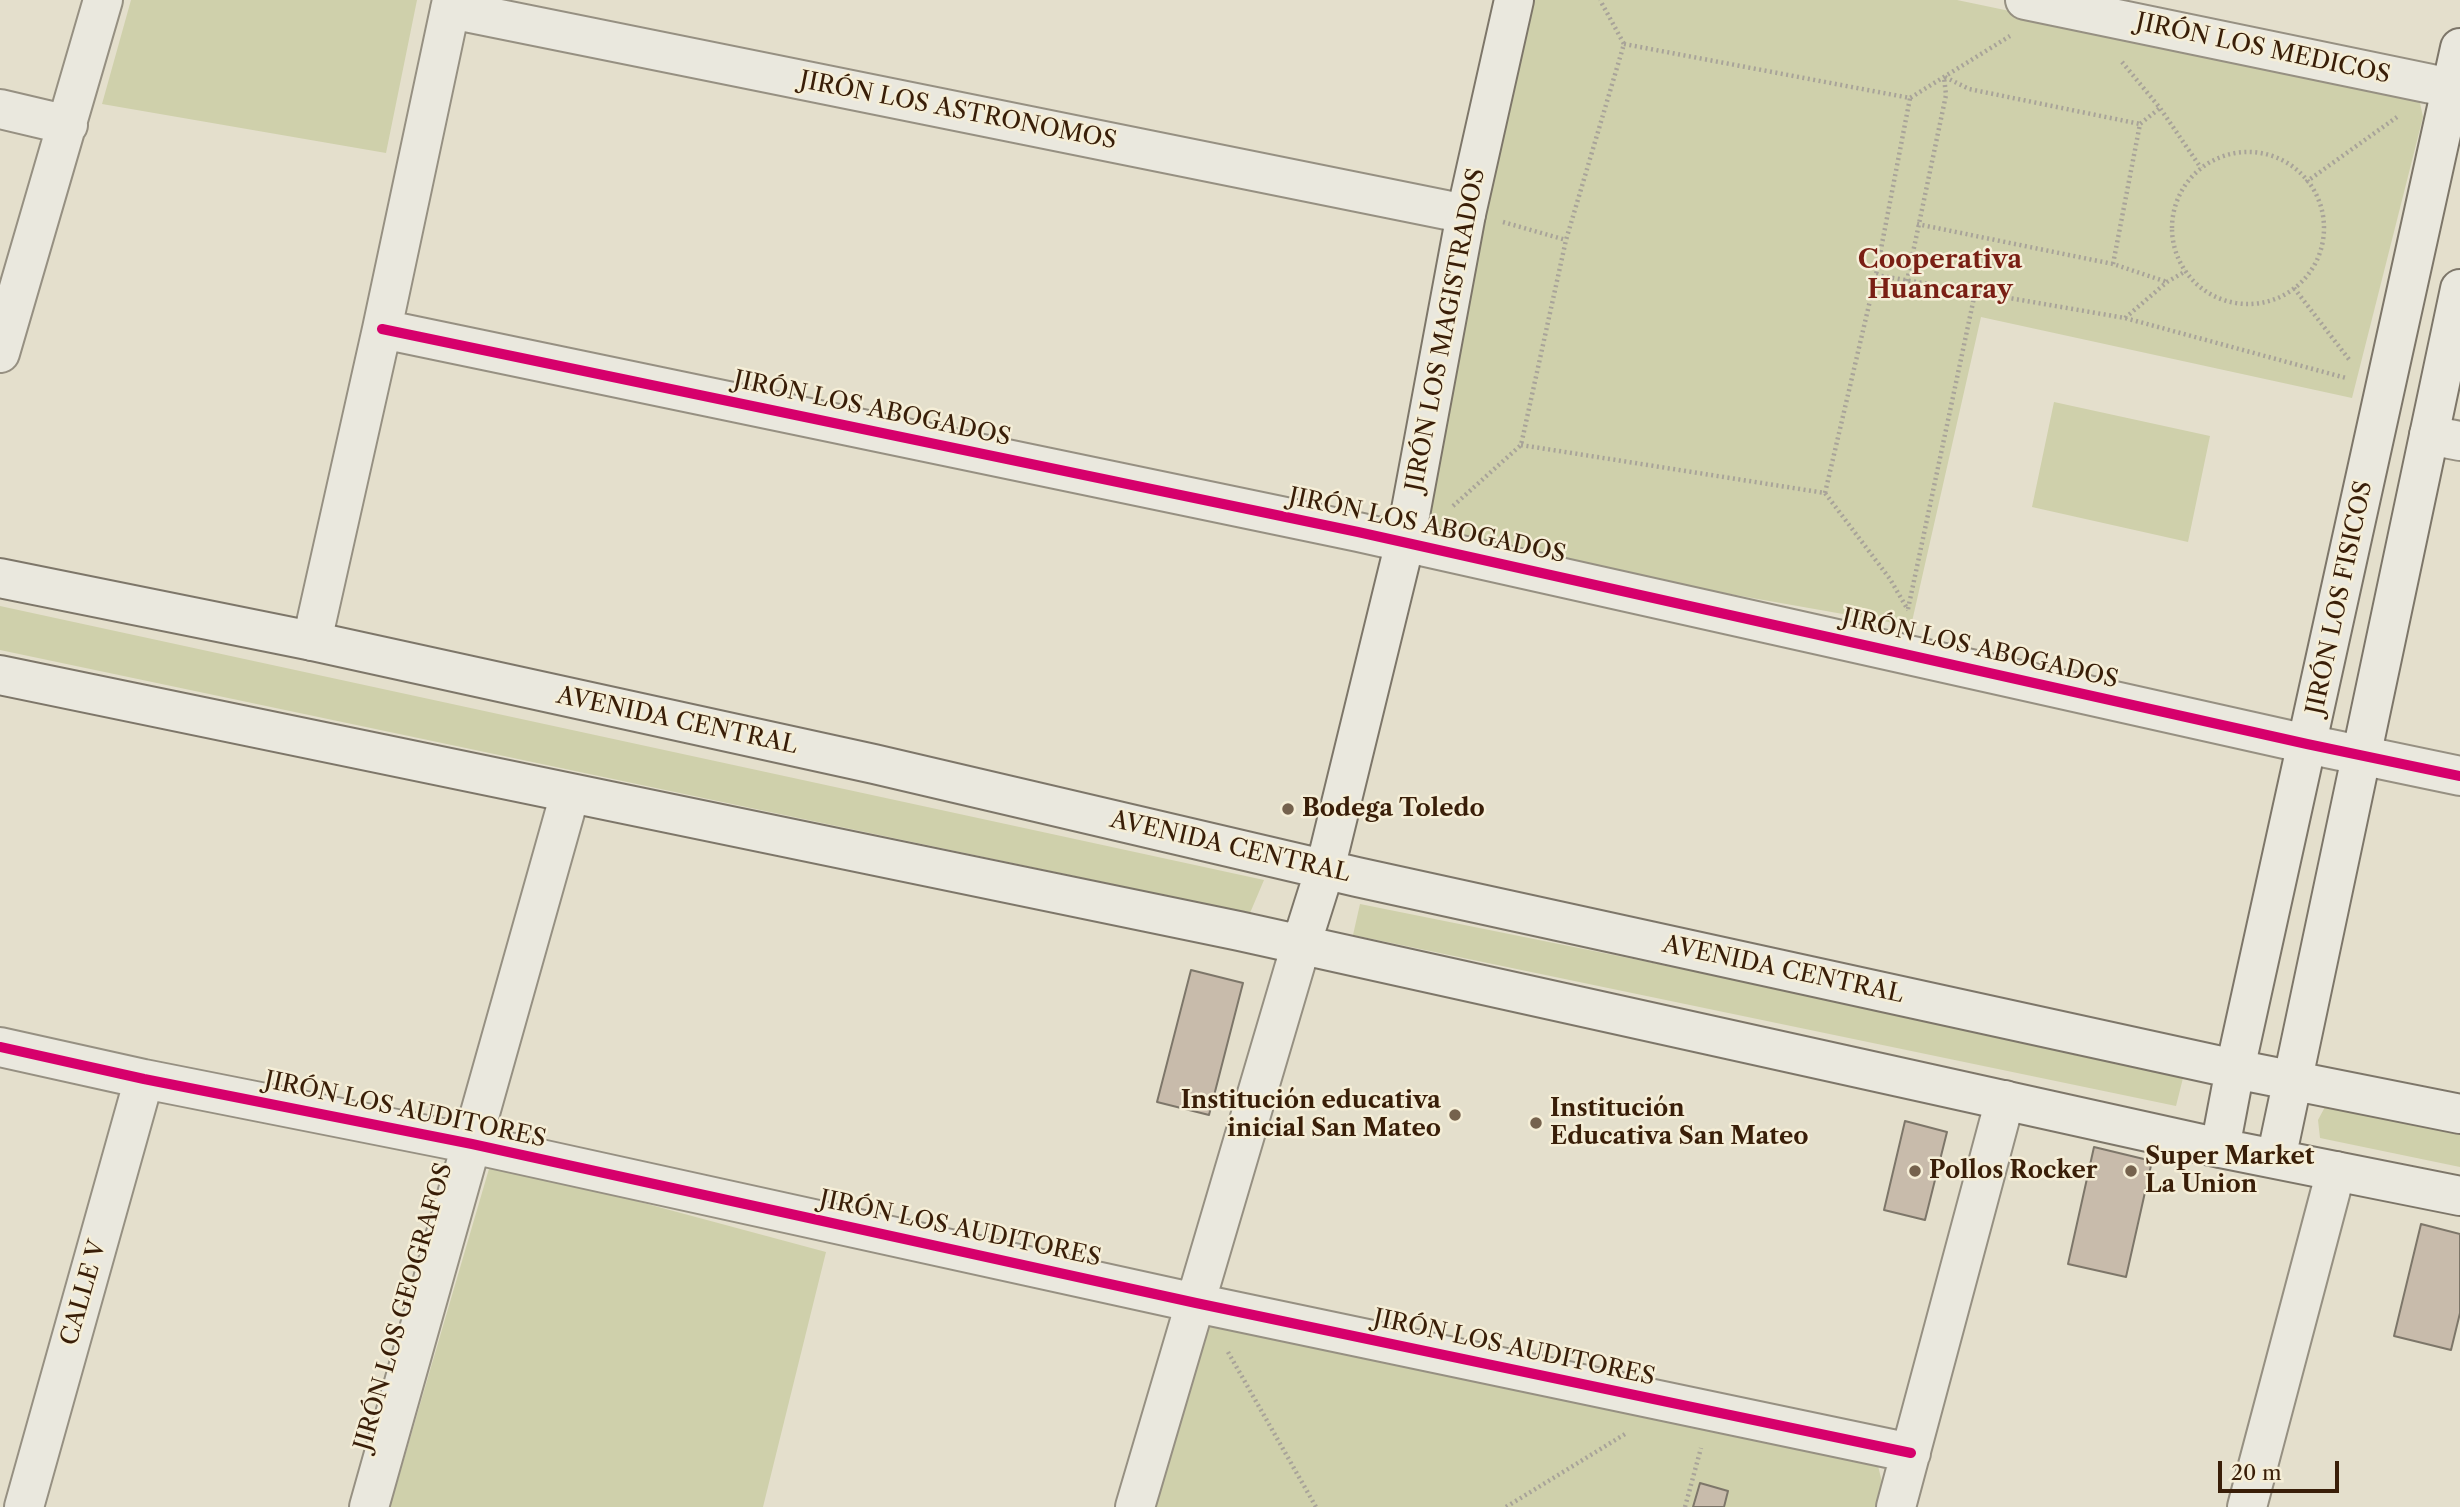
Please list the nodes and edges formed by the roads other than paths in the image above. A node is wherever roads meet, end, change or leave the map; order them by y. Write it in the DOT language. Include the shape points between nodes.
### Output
graph roads {
  1 [pos="103,0"];
  2 [pos="1514,0"];
  3 [pos="451,4"];
  4 [pos="2022,15"];
  5 [pos="2460,48"];
  6 [pos="2456,89"];
  7 [pos="0,109"];
  8 [pos="68,125"];
  9 [pos="1484,218"];
  10 [pos="2460,289"];
  11 [pos="382,329"];
  12 [pos="1,349"];
  13 [pos="2444,438"];
  14 [pos="1405,542"];
  15 [pos="0,578"];
  16 [pos="312,641"];
  17 [pos="0,675"];
  18 [pos="2307,744"];
  19 [pos="2362,755"];
  20 [pos="2460,776"];
  21 [pos="570,794"];
  22 [pos="1325,869"];
  23 [pos="1301,945"];
  24 [pos="0,1047"];
  25 [pos="2235,1069"];
  26 [pos="144,1079"];
  27 [pos="2294,1081"];
  28 [pos="2005,1100"];
  29 [pos="2460,1114"];
  30 [pos="472,1144"];
  31 [pos="2220,1148"];
  32 [pos="2276,1158"];
  33 [pos="2336,1171"];
  34 [pos="2460,1196"];
  35 [pos="1196,1303"];
  36 [pos="1911,1453"];
  37 [pos="24,1507"];
  38 [pos="369,1507"];
  39 [pos="1135,1507"];
  40 [pos="1896,1507"];
  41 [pos="2247,1507"];
  1 -- 8 [label="street"];
  2 -- 9 [label="street, JIRÓN LOS MAGISTRADOS"];
  3 -- 9 [label="street, JIRÓN LOS ASTRONOMOS"];
  3 -- 11 [label="street"];
  4 -- 6 [label="street, JIRÓN LOS MEDICOS"];
  5 -- 6 [label="street, JIRÓN LOS FISICOS"];
  6 -- 18 [label="street, JIRÓN LOS FISICOS"];
  7 -- 8 [label="street"];
  8 -- 12 [label="street"];
  9 -- 14 [label="street, JIRÓN LOS MAGISTRADOS"];
  10 -- 13 [label="street"];
  11 -- 14 [label="street, JIRÓN LOS ABOGADOS"];
  11 -- 16 [label="street"];
  13 -- 19 [label="street"];
  14 -- 18 [label="street, JIRÓN LOS ABOGADOS"];
  14 -- 22 [label="street, JIRÓN LOS MAGISTRADOS"];
  15 -- 16 [label="street, AVENIDA CENTRAL"];
  16 -- 22 [label="street, AVENIDA CENTRAL"];
  17 -- 21 [label="street"];
  18 -- 19 [label="street, JIRÓN LOS ABOGADOS"];
  18 -- 25 [label="street, JIRÓN LOS FISICOS"];
  19 -- 20 [label="street, JIRÓN LOS ABOGADOS"];
  19 -- 27 [label="street"];
  21 -- 23 [label="street"];
  21 -- 30 [label="street, JIRÓN LOS GEOGRAFOS"];
  22 -- 23 [label="street, JIRÓN LOS MAGISTRADOS"];
  22 -- 25 [label="street, AVENIDA CENTRAL"];
  23 -- 28 [label="street"];
  23 -- 35 [label="street, JIRÓN LOS MAGISTRADOS"];
  24 -- 26 [label="street, JIRÓN LOS AUDITORES"];
  25 -- 27 [label="street, AVENIDA CENTRAL"];
  25 -- 31 [label="street, JIRÓN LOS FISICOS"];
  26 -- 30 [label="street, JIRÓN LOS AUDITORES"];
  26 -- 37 [label="street, CALLE V"];
  27 -- 29 [label="street, AVENIDA CENTRAL"];
  27 -- 32 [label="street"];
  28 -- 31 [label="street"];
  28 -- 36 [label="street"];
  30 -- 35 [label="street, JIRÓN LOS AUDITORES"];
  30 -- 38 [label="street, JIRÓN LOS GEOGRAFOS"];
  31 -- 32 [label="street"];
  32 -- 33 [label="street"];
  33 -- 34 [label="street"];
  33 -- 41 [label="street"];
  35 -- 36 [label="street, JIRÓN LOS AUDITORES"];
  35 -- 39 [label="street, JIRÓN LOS MAGISTRADOS"];
  36 -- 40 [label="street"];
}
